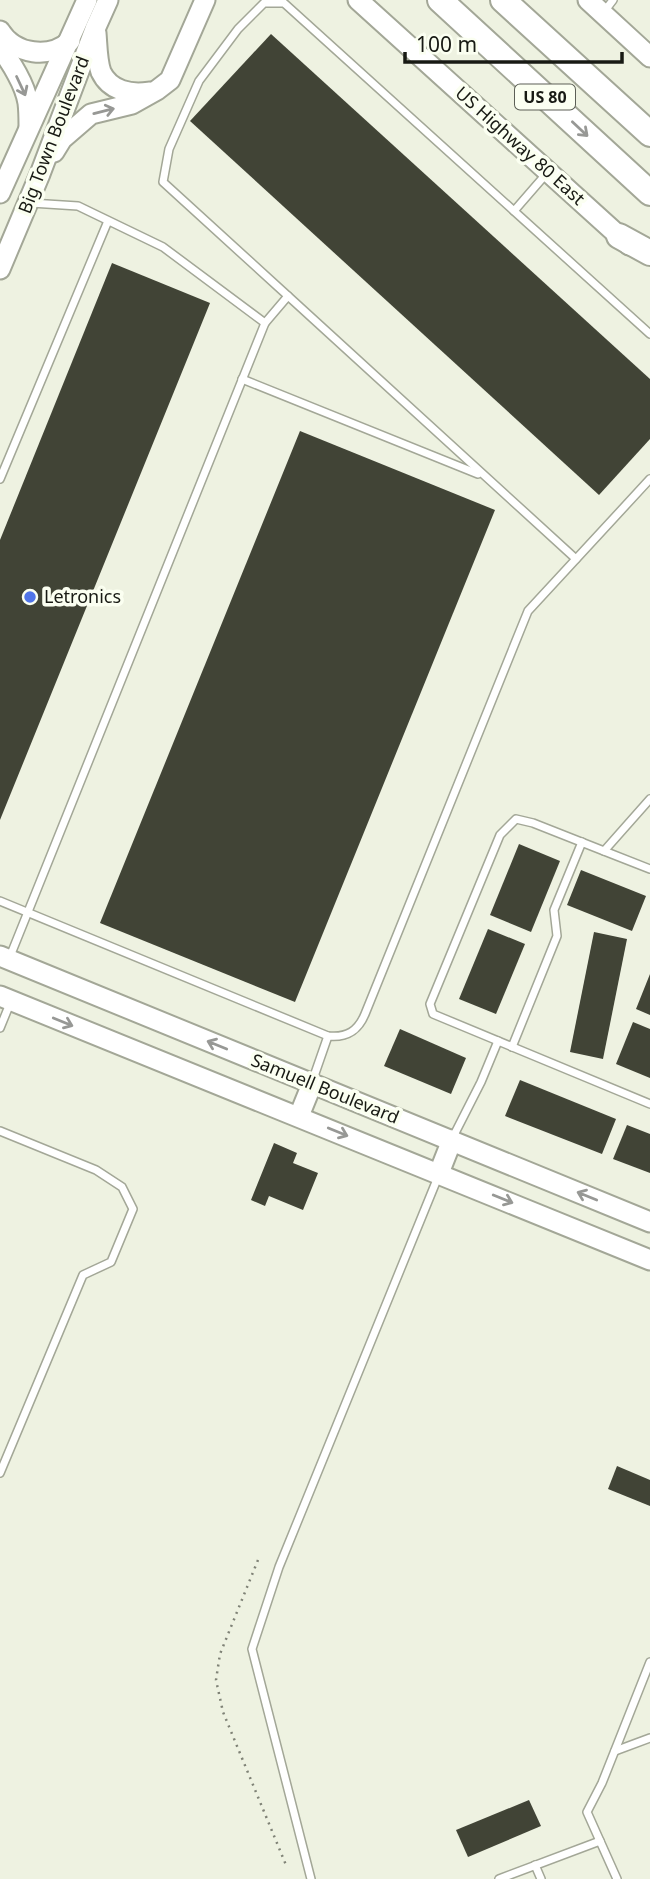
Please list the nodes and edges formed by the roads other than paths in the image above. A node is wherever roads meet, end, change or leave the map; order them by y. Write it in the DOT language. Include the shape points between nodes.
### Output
graph roads {
  1 [pos="88,0"];
  2 [pos="108,0"];
  3 [pos="205,0"];
  4 [pos="358,0"];
  5 [pos="440,0"];
  6 [pos="503,0"];
  7 [pos="588,0"];
  8 [pos="608,7"];
  9 [pos="95,29"];
  10 [pos="0,31"];
  11 [pos="70,41"];
  12 [pos="0,47"];
  13 [pos="650,57"];
  14 [pos="157,90"];
  15 [pos="29,128"];
  16 [pos="650,134"];
  17 [pos="548,172"];
  18 [pos="40,174"];
  19 [pos="0,193"];
  20 [pos="650,193"];
  21 [pos="28,203"];
  22 [pos="514,211"];
  23 [pos="108,221"];
  24 [pos="619,236"];
  25 [pos="650,253"];
  26 [pos="650,265"];
  27 [pos="0,269"];
  28 [pos="288,296"];
  29 [pos="265,323"];
  30 [pos="650,334"];
  31 [pos="242,379"];
  32 [pos="485,477"];
  33 [pos="0,479"];
  34 [pos="650,479"];
  35 [pos="576,559"];
  36 [pos="650,799"];
  37 [pos="582,842"];
  38 [pos="604,851"];
  39 [pos="650,869"];
  40 [pos="0,901"];
  41 [pos="28,911"];
  42 [pos="4,958"];
  43 [pos="6,998"];
  44 [pos="0,1028"];
  45 [pos="328,1036"];
  46 [pos="498,1041"];
  47 [pos="512,1047"];
  48 [pos="312,1084"];
  49 [pos="650,1104"];
  50 [pos="299,1116"];
  51 [pos="0,1130"];
  52 [pos="452,1140"];
  53 [pos="439,1173"];
  54 [pos="650,1222"];
  55 [pos="650,1260"];
  56 [pos="0,1473"];
  57 [pos="650,1662"];
  58 [pos="650,1738"];
  59 [pos="615,1751"];
  60 [pos="600,1841"];
  61 [pos="535,1865"];
  62 [pos="311,1879"];
  63 [pos="499,1879"];
  64 [pos="541,1879"];
  65 [pos="617,1879"];
  1 -- 11 [label="main road, Big Town Boulevard"];
  2 -- 9 [label="main road, Big Town Boulevard"];
  3 -- 14 [label="main road" via="170,80"];
  4 -- 17 [label="main road, US Highway 80 East"];
  5 -- 20 [label="highway, US 80, one-way"];
  6 -- 16 [label="highway, US 80"];
  7 -- 8 [label="main road"];
  8 -- 13 [label="main road"];
  9 -- 14 [label="main road" via="106,78 134,94"];
  9 -- 18 [label="main road, Big Town Boulevard"];
  10 -- 11 [label="main road" via="15,45 41,53 53,52"];
  11 -- 15 [label="main road, Big Town Boulevard"];
  12 -- 15 [label="main road, one-way" via="26,94"];
  18 -- 14 [label="main road, one-way" via="62,139 91,114 132,104"];
  15 -- 19 [label="main road, Big Town Boulevard"];
  17 -- 22 [label="lane"];
  17 -- 24 [label="main road, US Highway 80 East"];
  18 -- 21 [label="main road, Big Town Boulevard"];
  19 -- 21 [label="main road"];
  21 -- 23 [label="lane" via="78,206"];
  21 -- 27 [label="main road, Big Town Boulevard"];
  22 -- 28 [label="lane" via="284,3 264,3 199,81 169,149 163,182"];
  22 -- 30 [label="lane"];
  23 -- 29 [label="lane" via="163,247"];
  23 -- 33 [label="lane"];
  24 -- 25 [label="highway"];
  24 -- 26 [label="main road, US Highway 80 East"];
  28 -- 29 [label="lane"];
  28 -- 32 [label="lane"];
  29 -- 31 [label="lane"];
  31 -- 32 [label="lane"];
  31 -- 41 [label="lane"];
  32 -- 35 [label="lane"];
  34 -- 35 [label="lane"];
  35 -- 45 [label="lane" via="528,611 361,1023 347,1035"];
  36 -- 38 [label="lane"];
  37 -- 38 [label="lane"];
  37 -- 46 [label="lane" via="516,819 500,835 430,1004 433,1014"];
  37 -- 47 [label="lane" via="554,910 557,936"];
  38 -- 39 [label="lane"];
  40 -- 41 [label="lane"];
  41 -- 42 [label="lane"];
  41 -- 45 [label="lane"];
  48 -- 42 [label="main road, Samuell Boulevard, one-way"];
  43 -- 44 [label="lane"];
  43 -- 50 [label="main road, Samuell Boulevard, one-way"];
  45 -- 48 [label="lane"];
  46 -- 47 [label="lane"];
  46 -- 52 [label="lane"];
  47 -- 49 [label="lane"];
  48 -- 50 [label="main road"];
  48 -- 52 [label="main road, Samuell Boulevard"];
  50 -- 53 [label="main road, Samuell Boulevard, one-way"];
  51 -- 56 [label="lane" via="96,1170 122,1187 133,1209 111,1262 83,1275"];
  52 -- 53 [label="main road"];
  54 -- 52 [label="main road, Samuell Boulevard, one-way"];
  53 -- 55 [label="main road, Samuell Boulevard, one-way"];
  53 -- 62 [label="lane" via="279,1567 252,1649"];
  57 -- 59 [label="lane"];
  58 -- 59 [label="lane"];
  59 -- 60 [label="lane" via="587,1812"];
  60 -- 61 [label="lane"];
  60 -- 65 [label="lane"];
  61 -- 63 [label="lane"];
  61 -- 64 [label="lane"];
}
